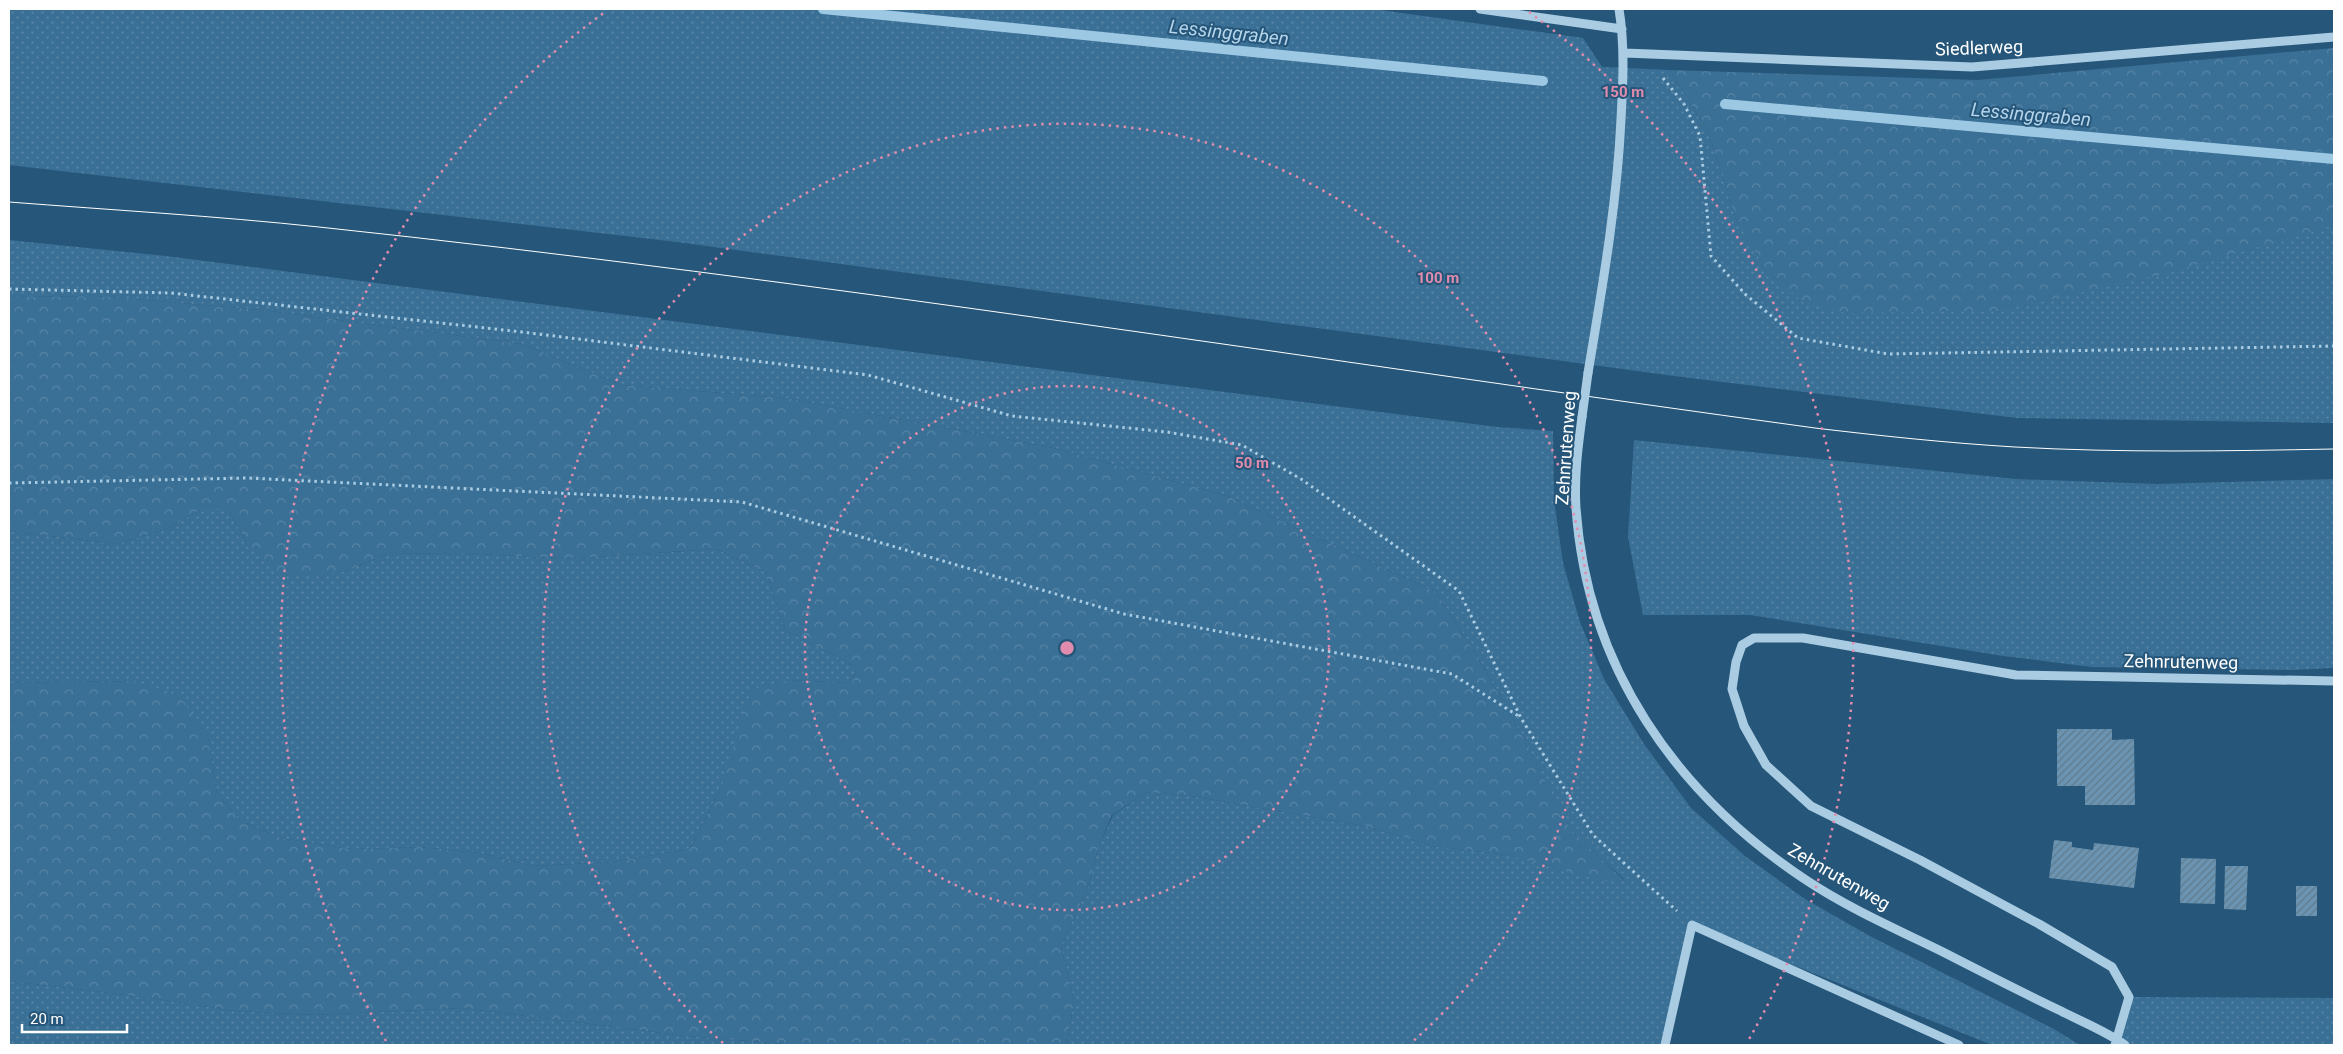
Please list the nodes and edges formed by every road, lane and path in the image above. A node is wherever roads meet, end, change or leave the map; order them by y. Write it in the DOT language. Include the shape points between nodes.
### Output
graph roads {
  1 [pos="1480,9"];
  2 [pos="1619,9"];
  3 [pos="1622,28"];
  4 [pos="2334,37"];
  5 [pos="1625,53"];
  6 [pos="1658,72"];
  7 [pos="9,290"];
  8 [pos="2334,346"];
  9 [pos="9,482"];
  10 [pos="2334,681"];
  11 [pos="1521,718"];
  12 [pos="1692,925"];
  13 [pos="2119,1043"];
  14 [pos="1665,1045"];
  15 [pos="1959,1045"];
  1 -- 3 [label="street"];
  2 -- 3 [label="street, Zehnrutenweg"];
  3 -- 5 [label="street, Zehnrutenweg"];
  4 -- 5 [label="street, Siedlerweg" via="1972,67"];
  5 -- 13 [label="street, Zehnrutenweg, bridge" via="1611,240 1582,417 1576,507 1584,569 1602,630 1626,686 1665,750 1706,799 1753,843 1808,882"];
  6 -- 8 [label="path" via="1684,104 1700,136 1711,256 1745,294 1798,338 1888,354"];
  7 -- 11 [label="path" via="171,293 829,370 868,375 1012,416 1167,432 1242,445 1301,479 1459,591"];
  9 -- 11 [label="path" via="248,478 742,502 1124,614 1452,674"];
  10 -- 13 [label="street, Zehnrutenweg" via="2016,675 1803,638 1754,638 1742,646 1732,689 1744,726 1766,765 1811,806 1920,860 2112,966 2129,997"];
  11 -- 12 [label="path" via="1593,835"];
  12 -- 14 [label="street"];
  12 -- 15 [label="street"];
}
